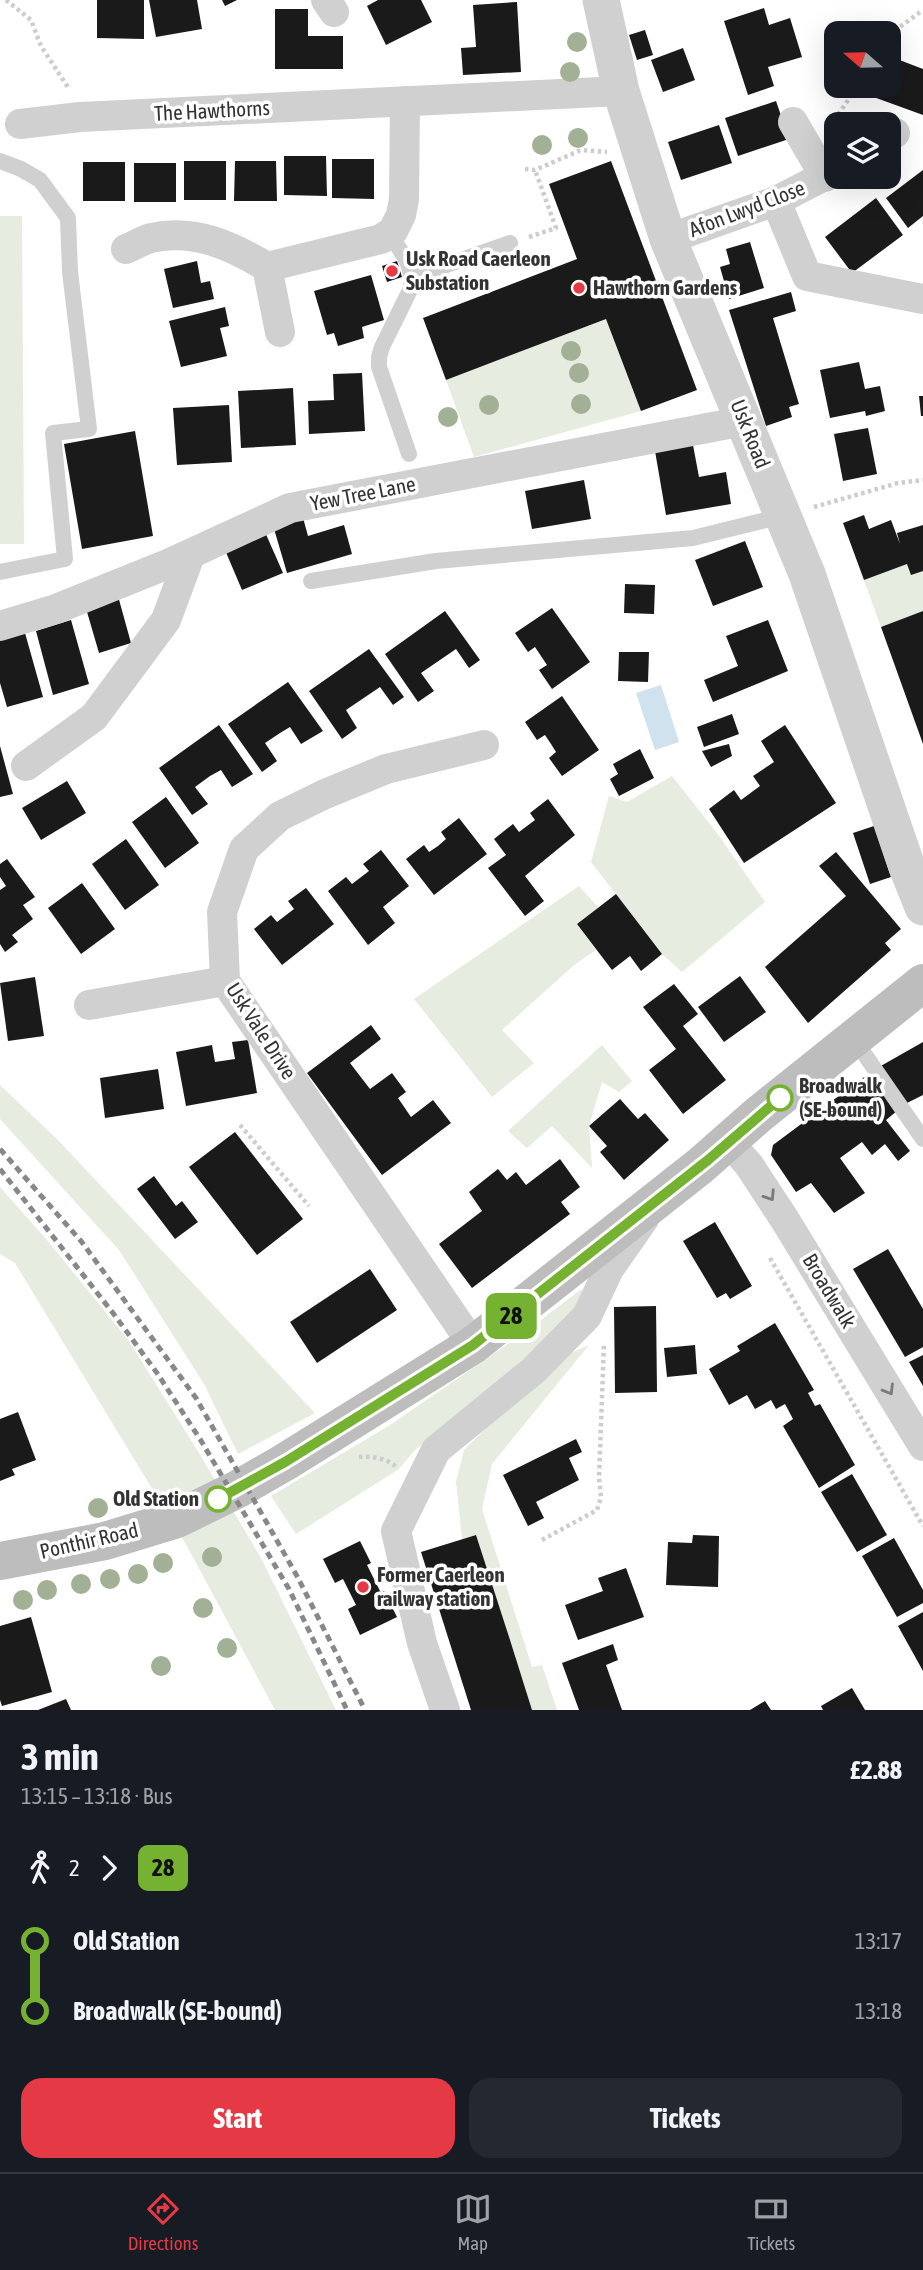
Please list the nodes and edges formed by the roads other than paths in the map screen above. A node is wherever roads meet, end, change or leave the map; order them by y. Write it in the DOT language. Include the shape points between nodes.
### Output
graph roads {
  1 [pos="601,0"];
  2 [pos="621,91"];
  3 [pos="405,102"];
  4 [pos="793,122"];
  5 [pos="10,123"];
  6 [pos="0,161"];
  7 [pos="824,166"];
  8 [pos="776,201"];
  9 [pos="389,234"];
  10 [pos="668,239"];
  11 [pos="510,243"];
  12 [pos="126,249"];
  13 [pos="267,267"];
  14 [pos="412,277"];
  15 [pos="923,299"];
  16 [pos="280,332"];
  17 [pos="744,421"];
  18 [pos="409,454"];
  19 [pos="782,516"];
  20 [pos="190,555"];
  21 [pos="0,572"];
  22 [pos="311,581"];
  23 [pos="0,626"];
  24 [pos="484,744"];
  25 [pos="26,766"];
  26 [pos="915,870"];
  27 [pos="923,907"];
  28 [pos="225,981"];
  29 [pos="923,983"];
  30 [pos="89,1005"];
  31 [pos="854,1039"];
  32 [pos="923,1139"];
  33 [pos="729,1142"];
  34 [pos="659,1198"];
  35 [pos="473,1345"];
  36 [pos="923,1446"];
  37 [pos="0,1561"];
  38 [pos="445,1710"];
  1 -- 2 [label="street, Usk Road"];
  2 -- 3 [label="street, The Hawthorns"];
  2 -- 10 [label="street, Usk Road"];
  3 -- 5 [label="street, The Hawthorns"];
  3 -- 9 [label="street" via="404,199 401,215"];
  4 -- 7 [label="street, Afon Lwyd Close"];
  6 -- 21 [label="lane" via="40,180 68,218 89,429 53,433 65,559"];
  7 -- 8 [label="street, Afon Lwyd Close"];
  8 -- 10 [label="street, Afon Lwyd Close"];
  8 -- 15 [label="street" via="807,276"];
  9 -- 13 [label="street"];
  9 -- 14 [label="lane" via="407,259"];
  10 -- 17 [label="street, Usk Road"];
  11 -- 14 [label="lane"];
  12 -- 13 [label="street" via="150,238 212,239"];
  13 -- 16 [label="street"];
  14 -- 18 [label="lane" via="379,357"];
  17 -- 19 [label="street, Usk Road"];
  17 -- 20 [label="street, Yew Tree Lane" via="290,508"];
  19 -- 22 [label="lane" via="693,538 436,561"];
  19 -- 26 [label="street, Usk Road"];
  20 -- 23 [label="street, Yew Tree Lane" via="56,609"];
  20 -- 25 [label="street" via="166,620 94,717"];
  24 -- 28 [label="street, Usk Vale Drive" via="386,769 280,816 244,849 222,912"];
  26 -- 27 [label="street, Usk Road"];
  28 -- 30 [label="street"];
  28 -- 35 [label="street, Usk Vale Drive"];
  29 -- 31 [label="main road, Ponthir Road"];
  31 -- 32 [label="lane"];
  31 -- 33 [label="main road, Ponthir Road"];
  33 -- 34 [label="main road, Ponthir Road"];
  33 -- 36 [label="street, Broadwalk, one-way" via="785,1220"];
  34 -- 35 [label="main road, Ponthir Road"];
  34 -- 38 [label="street" via="609,1269 587,1317 534,1370 436,1450 396,1531 422,1643"];
  35 -- 37 [label="main road, Ponthir Road" via="285,1462 177,1519 105,1541"];
}
